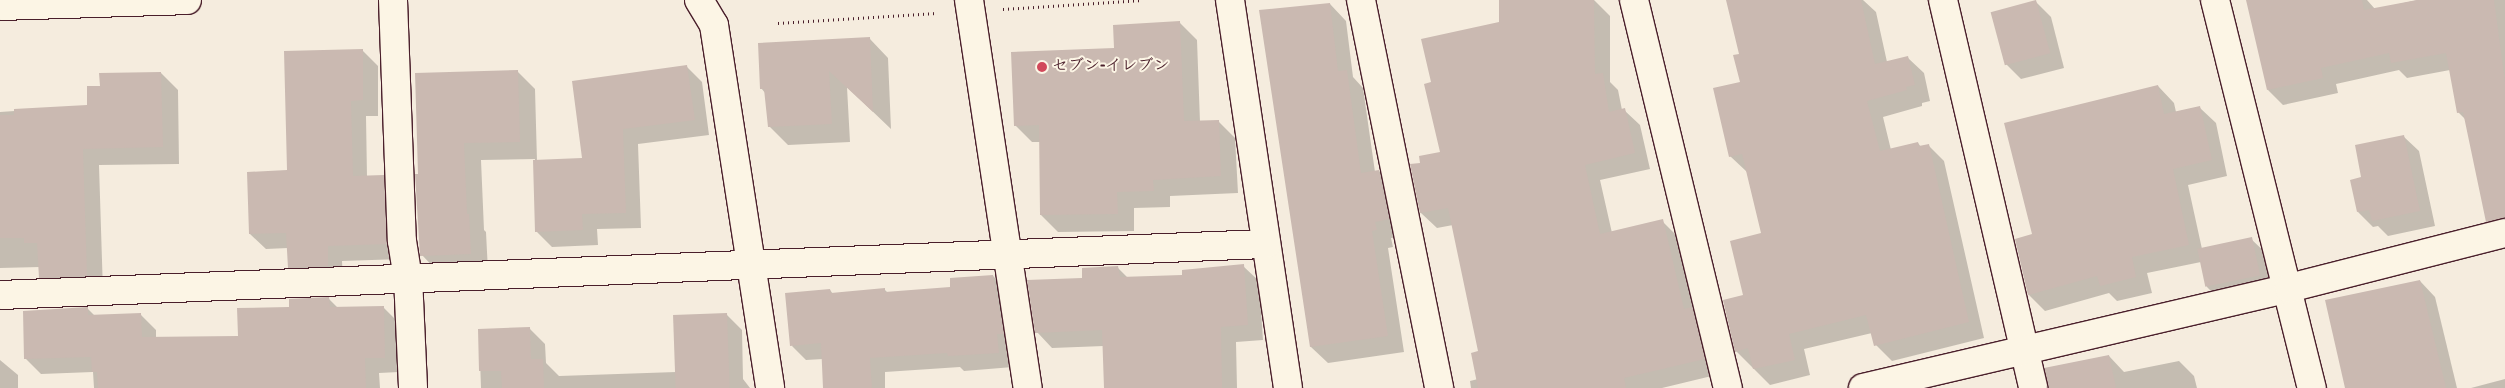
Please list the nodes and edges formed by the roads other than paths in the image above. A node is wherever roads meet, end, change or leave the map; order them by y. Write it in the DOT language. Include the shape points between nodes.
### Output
graph roads {
  1 [pos="187,0"];
  2 [pos="393,0"];
  3 [pos="699,0"];
  4 [pos="969,0"];
  5 [pos="1230,0"];
  6 [pos="1361,0"];
  7 [pos="1634,0"];
  8 [pos="1943,0"];
  9 [pos="2215,0"];
  10 [pos="32,2"];
  11 [pos="0,6"];
  12 [pos="2505,233"];
  13 [pos="1266,244"];
  14 [pos="1008,253"];
  15 [pos="752,266"];
  16 [pos="408,277"];
  17 [pos="2289,288"];
  18 [pos="0,295"];
  19 [pos="2024,350"];
  20 [pos="413,388"];
  21 [pos="770,388"];
  22 [pos="1028,388"];
  23 [pos="1288,388"];
  24 [pos="1439,388"];
  25 [pos="1728,388"];
  26 [pos="1863,388"];
  27 [pos="2033,388"];
  28 [pos="2312,388"];
  1 -- 10 [label="street"];
  2 -- 16 [label="street" via="402,241"];
  3 -- 15 [label="street" via="714,25"];
  4 -- 14 [label="street"];
  5 -- 13 [label="street"];
  6 -- 24 [label="street"];
  7 -- 25 [label="street"];
  8 -- 19 [label="street"];
  9 -- 17 [label="street"];
  10 -- 11 [label="street"];
  12 -- 17 [label="street"];
  13 -- 14 [label="street"];
  13 -- 23 [label="street"];
  14 -- 15 [label="street"];
  14 -- 22 [label="street"];
  15 -- 16 [label="street"];
  15 -- 21 [label="street"];
  16 -- 18 [label="street"];
  16 -- 20 [label="street"];
  17 -- 19 [label="street"];
  17 -- 28 [label="street"];
  19 -- 26 [label="street"];
  19 -- 27 [label="street"];
}
